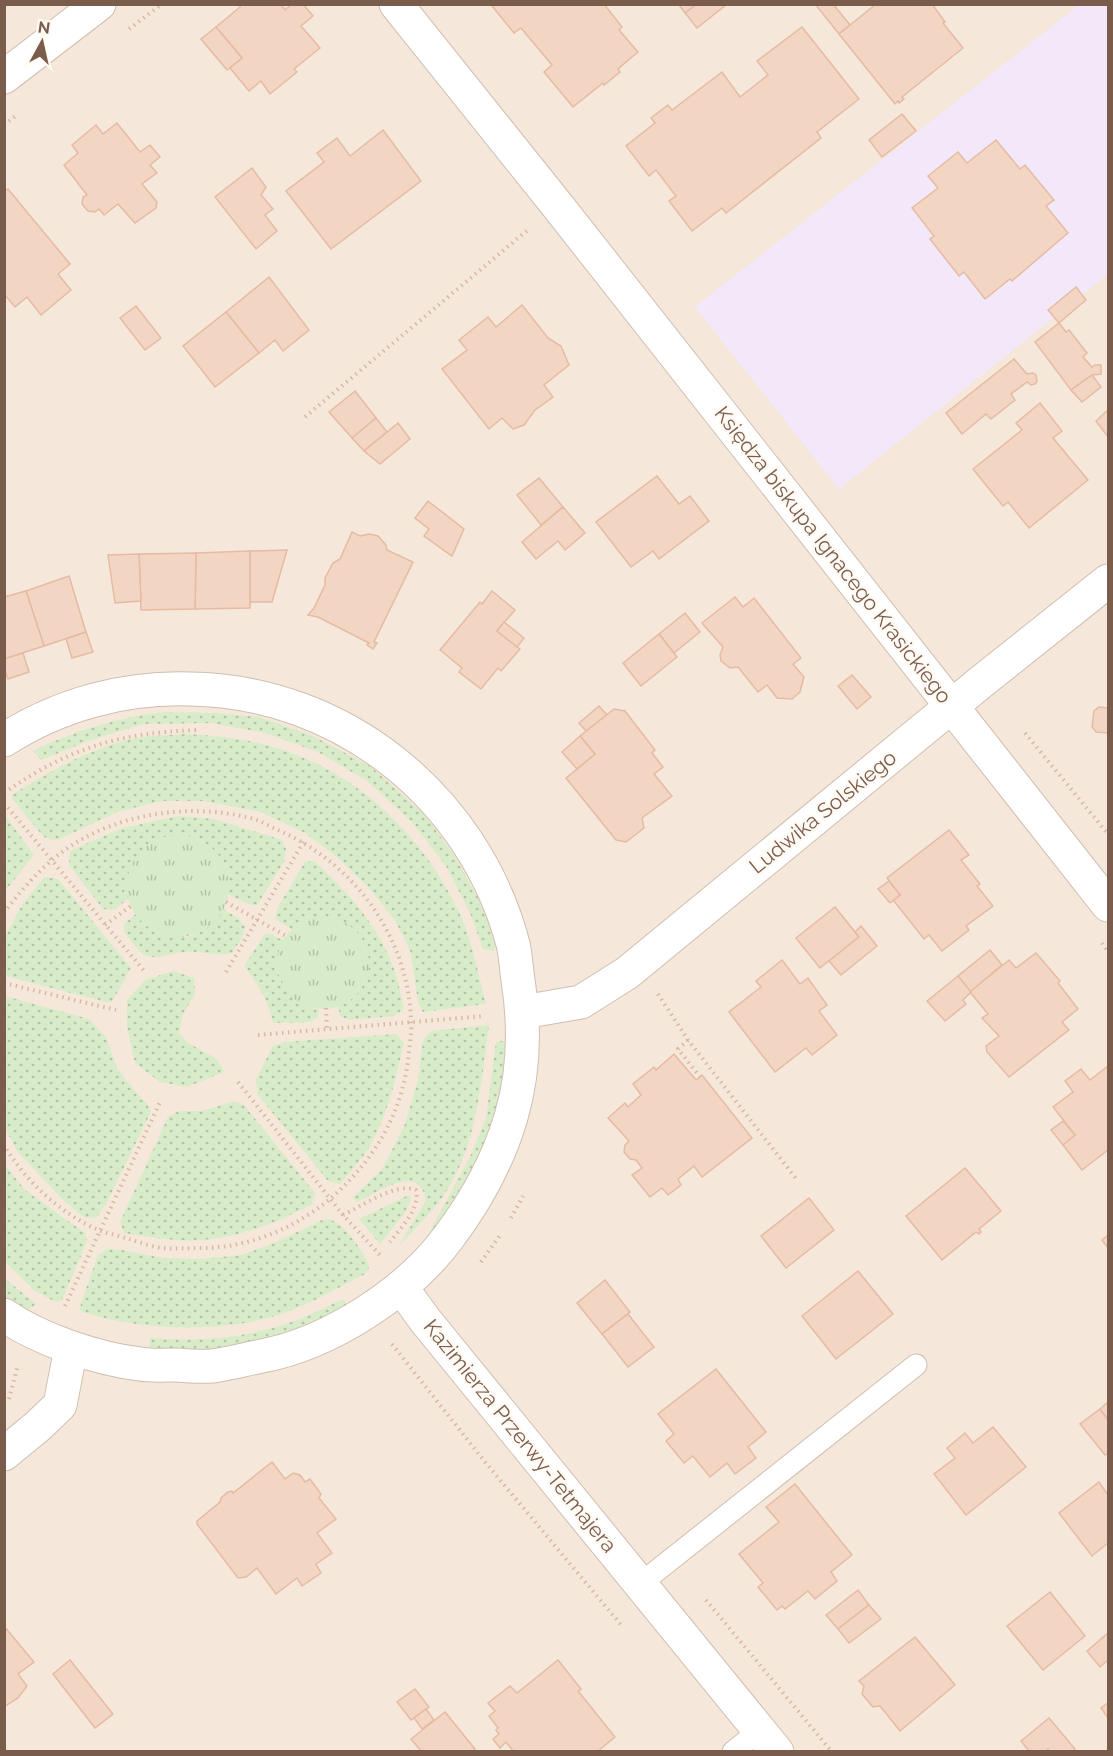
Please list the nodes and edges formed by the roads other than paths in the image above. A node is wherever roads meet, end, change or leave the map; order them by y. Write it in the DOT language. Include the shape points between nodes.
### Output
graph roads {
  1 [pos="99,4"];
  2 [pos="396,4"];
  3 [pos="4,77"];
  4 [pos="1108,581"];
  5 [pos="952,706"];
  6 [pos="4,740"];
  7 [pos="1108,905"];
  8 [pos="523,1012"];
  9 [pos="395,1276"];
  10 [pos="4,1315"];
  11 [pos="71,1348"];
  12 [pos="916,1365"];
  13 [pos="4,1454"];
  14 [pos="640,1584"];
  15 [pos="768,1741"];
  16 [pos="732,1752"];
  1 -- 3 [label="street"];
  2 -- 5 [label="street, Księdza biskupa Ignacego Krasickiego"];
  4 -- 5 [label="street, Ludwika Solskiego"];
  5 -- 7 [label="street, Księdza biskupa Ignacego Krasickiego"];
  5 -- 8 [label="street, Ludwika Solskiego" via="627,973 581,1002"];
  6 -- 8 [label="street" via="26,726 89,700 156,688 224,689 291,705 353,732 408,772 455,822 490,880 513,945"];
  8 -- 9 [label="street" via="521,1064 512,1115 494,1164 470,1210 438,1251"];
  9 -- 11 [label="street" via="343,1327 279,1353 210,1366 140,1364"];
  9 -- 14 [label="street, Kazimierza Przerwy-Tetmajera" via="425,1320"];
  10 -- 11 [label="street"];
  11 -- 13 [label="street" via="60,1405"];
  12 -- 14 [label="lane"];
  14 -- 15 [label="street, Kazimierza Przerwy-Tetmajera"];
  15 -- 16 [label="lane, Kazimierza Przerwy-Tetmajera"];
}
